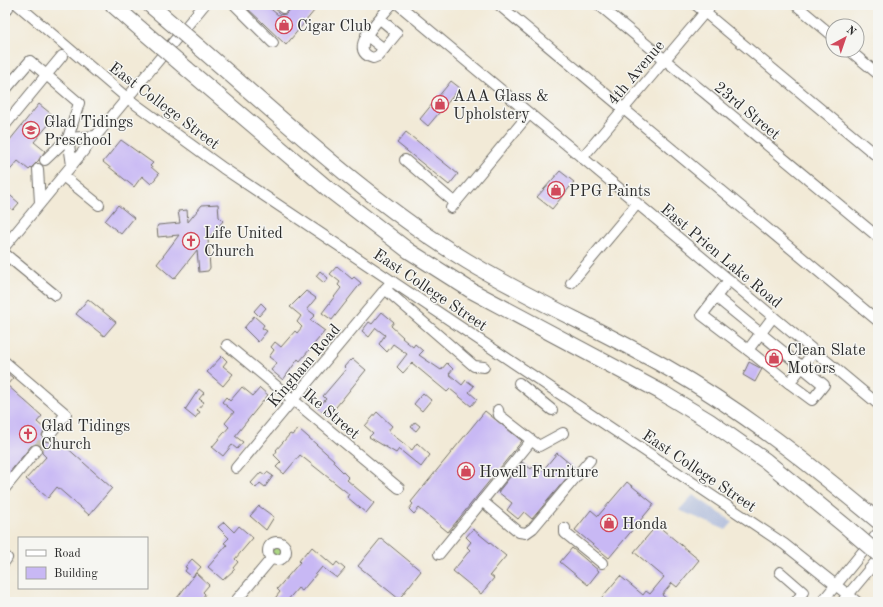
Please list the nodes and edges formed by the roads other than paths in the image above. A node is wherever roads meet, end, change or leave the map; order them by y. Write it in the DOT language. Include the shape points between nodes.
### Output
graph roads {
  1 [pos="18,5"];
  2 [pos="113,5"];
  3 [pos="150,5"];
  4 [pos="204,5"];
  5 [pos="235,5"];
  6 [pos="279,5"];
  7 [pos="285,5"];
  8 [pos="391,5"];
  9 [pos="399,5"];
  10 [pos="499,5"];
  11 [pos="599,5"];
  12 [pos="696,5"];
  13 [pos="796,5"];
  14 [pos="708,9"];
  15 [pos="380,19"];
  16 [pos="825,29"];
  17 [pos="366,35"];
  18 [pos="273,43"];
  19 [pos="384,49"];
  20 [pos="62,56"];
  21 [pos="859,58"];
  22 [pos="664,60"];
  23 [pos="878,74"];
  24 [pos="46,75"];
  25 [pos="5,90"];
  26 [pos="127,98"];
  27 [pos="623,108"];
  28 [pos="529,114"];
  29 [pos="5,125"];
  30 [pos="96,136"];
  31 [pos="68,138"];
  32 [pos="878,157"];
  33 [pos="582,158"];
  34 [pos="46,160"];
  35 [pos="405,160"];
  36 [pos="72,165"];
  37 [pos="38,169"];
  38 [pos="63,176"];
  39 [pos="40,203"];
  40 [pos="637,204"];
  41 [pos="99,205"];
  42 [pos="878,237"];
  43 [pos="5,246"];
  44 [pos="5,254"];
  45 [pos="729,280"];
  46 [pos="392,281"];
  47 [pos="571,283"];
  48 [pos="385,290"];
  49 [pos="55,295"];
  50 [pos="716,297"];
  51 [pos="774,317"];
  52 [pos="878,321"];
  53 [pos="761,333"];
  54 [pos="228,345"];
  55 [pos="748,350"];
  56 [pos="814,352"];
  57 [pos="5,362"];
  58 [pos="484,367"];
  59 [pos="802,367"];
  60 [pos="519,383"];
  61 [pos="789,383"];
  62 [pos="293,400"];
  63 [pos="878,404"];
  64 [pos="498,410"];
  65 [pos="552,410"];
  66 [pos="563,433"];
  67 [pos="48,436"];
  68 [pos="531,441"];
  69 [pos="36,450"];
  70 [pos="590,460"];
  71 [pos="236,468"];
  72 [pos="5,488"];
  73 [pos="399,488"];
  74 [pos="482,501"];
  75 [pos="878,521"];
  76 [pos="565,528"];
  77 [pos="878,533"];
  78 [pos="439,554"];
  79 [pos="878,554"];
  80 [pos="5,556"];
  81 [pos="271,559"];
  82 [pos="878,559"];
  83 [pos="5,561"];
  84 [pos="602,563"];
  85 [pos="780,572"];
  86 [pos="836,585"];
  87 [pos="845,598"];
  88 [pos="235,602"];
  89 [pos="796,602"];
  90 [pos="822,602"];
  91 [pos="857,602"];
  1 -- 26 [label="street, East College Street"];
  2 -- 79 [label="highway, bridge" via="327,188 409,251 472,291 710,421 766,461"];
  3 -- 75 [label="highway, bridge" via="355,181 410,224 510,286 697,385 759,426"];
  4 -- 26 [label="street"];
  5 -- 18 [label="street"];
  6 -- 7 [label="street" via="283,8"];
  8 -- 15 [label="street"];
  9 -- 28 [label="street, East Prien Lake Road"];
  10 -- 27 [label="street"];
  11 -- 22 [label="street, 23rd Street"];
  12 -- 14 [label="street"];
  13 -- 16 [label="street"];
  14 -- 22 [label="street, 4th Avenue"];
  14 -- 32 [label="street"];
  15 -- 17 [label="street"];
  15 -- 19 [label="street" via="397,33"];
  17 -- 19 [label="street"];
  17 -- 19 [label="street" via="361,47 367,56 378,56"];
  20 -- 24 [label="street"];
  21 -- 23 [label="street"];
  22 -- 27 [label="street, 4th Avenue"];
  22 -- 42 [label="street, 23rd Street"];
  24 -- 25 [label="street" via="30,61"];
  24 -- 29 [label="street"];
  24 -- 31 [label="street" via="79,103"];
  26 -- 30 [label="street"];
  26 -- 46 [label="street, East College Street" via="223,168"];
  27 -- 33 [label="street, 4th Avenue"];
  27 -- 52 [label="street"];
  28 -- 33 [label="street, East Prien Lake Road"];
  28 -- 35 [label="street" via="453,205"];
  30 -- 31 [label="street"];
  30 -- 36 [label="street"];
  31 -- 34 [label="street"];
  31 -- 36 [label="street"];
  33 -- 40 [label="street, East Prien Lake Road"];
  36 -- 38 [label="street"];
  37 -- 39 [label="street"];
  38 -- 39 [label="street"];
  38 -- 41 [label="street"];
  39 -- 43 [label="street"];
  40 -- 45 [label="street, East Prien Lake Road"];
  40 -- 47 [label="street"];
  44 -- 49 [label="street"];
  45 -- 50 [label="street"];
  45 -- 51 [label="street, East Prien Lake Road"];
  46 -- 48 [label="street, Kingham Road"];
  46 -- 86 [label="street, East College Street" via="784,544"];
  48 -- 58 [label="street" via="474,366"];
  48 -- 62 [label="street, Kingham Road"];
  50 -- 53 [label="street"];
  50 -- 55 [label="street" via="702,315"];
  51 -- 53 [label="street"];
  51 -- 56 [label="street, East Prien Lake Road"];
  53 -- 55 [label="street"];
  53 -- 59 [label="street"];
  54 -- 62 [label="street, Ike Street"];
  55 -- 61 [label="street"];
  56 -- 59 [label="street"];
  56 -- 63 [label="street, East Prien Lake Road"];
  57 -- 67 [label="street" via="66,414"];
  59 -- 61 [label="street"];
  59 -- 61 [label="street" via="824,385 812,400"];
  60 -- 65 [label="street"];
  62 -- 71 [label="street, Kingham Road"];
  62 -- 73 [label="street, Ike Street"];
  64 -- 68 [label="street" via="500,415"];
  66 -- 68 [label="street" via="542,446"];
  68 -- 74 [label="street"];
  69 -- 72 [label="street"];
  70 -- 74 [label="street" via="526,533 519,532"];
  74 -- 78 [label="street"];
  76 -- 84 [label="street" via="565,533"];
  77 -- 86 [label="street"];
  80 -- 83 [label="street"];
  81 -- 88 [label="street"];
  82 -- 87 [label="street"];
  85 -- 89 [label="street" via="803,592"];
  86 -- 87 [label="street, East College Street"];
  86 -- 90 [label="street"];
  87 -- 91 [label="street, East College Street"];
}
